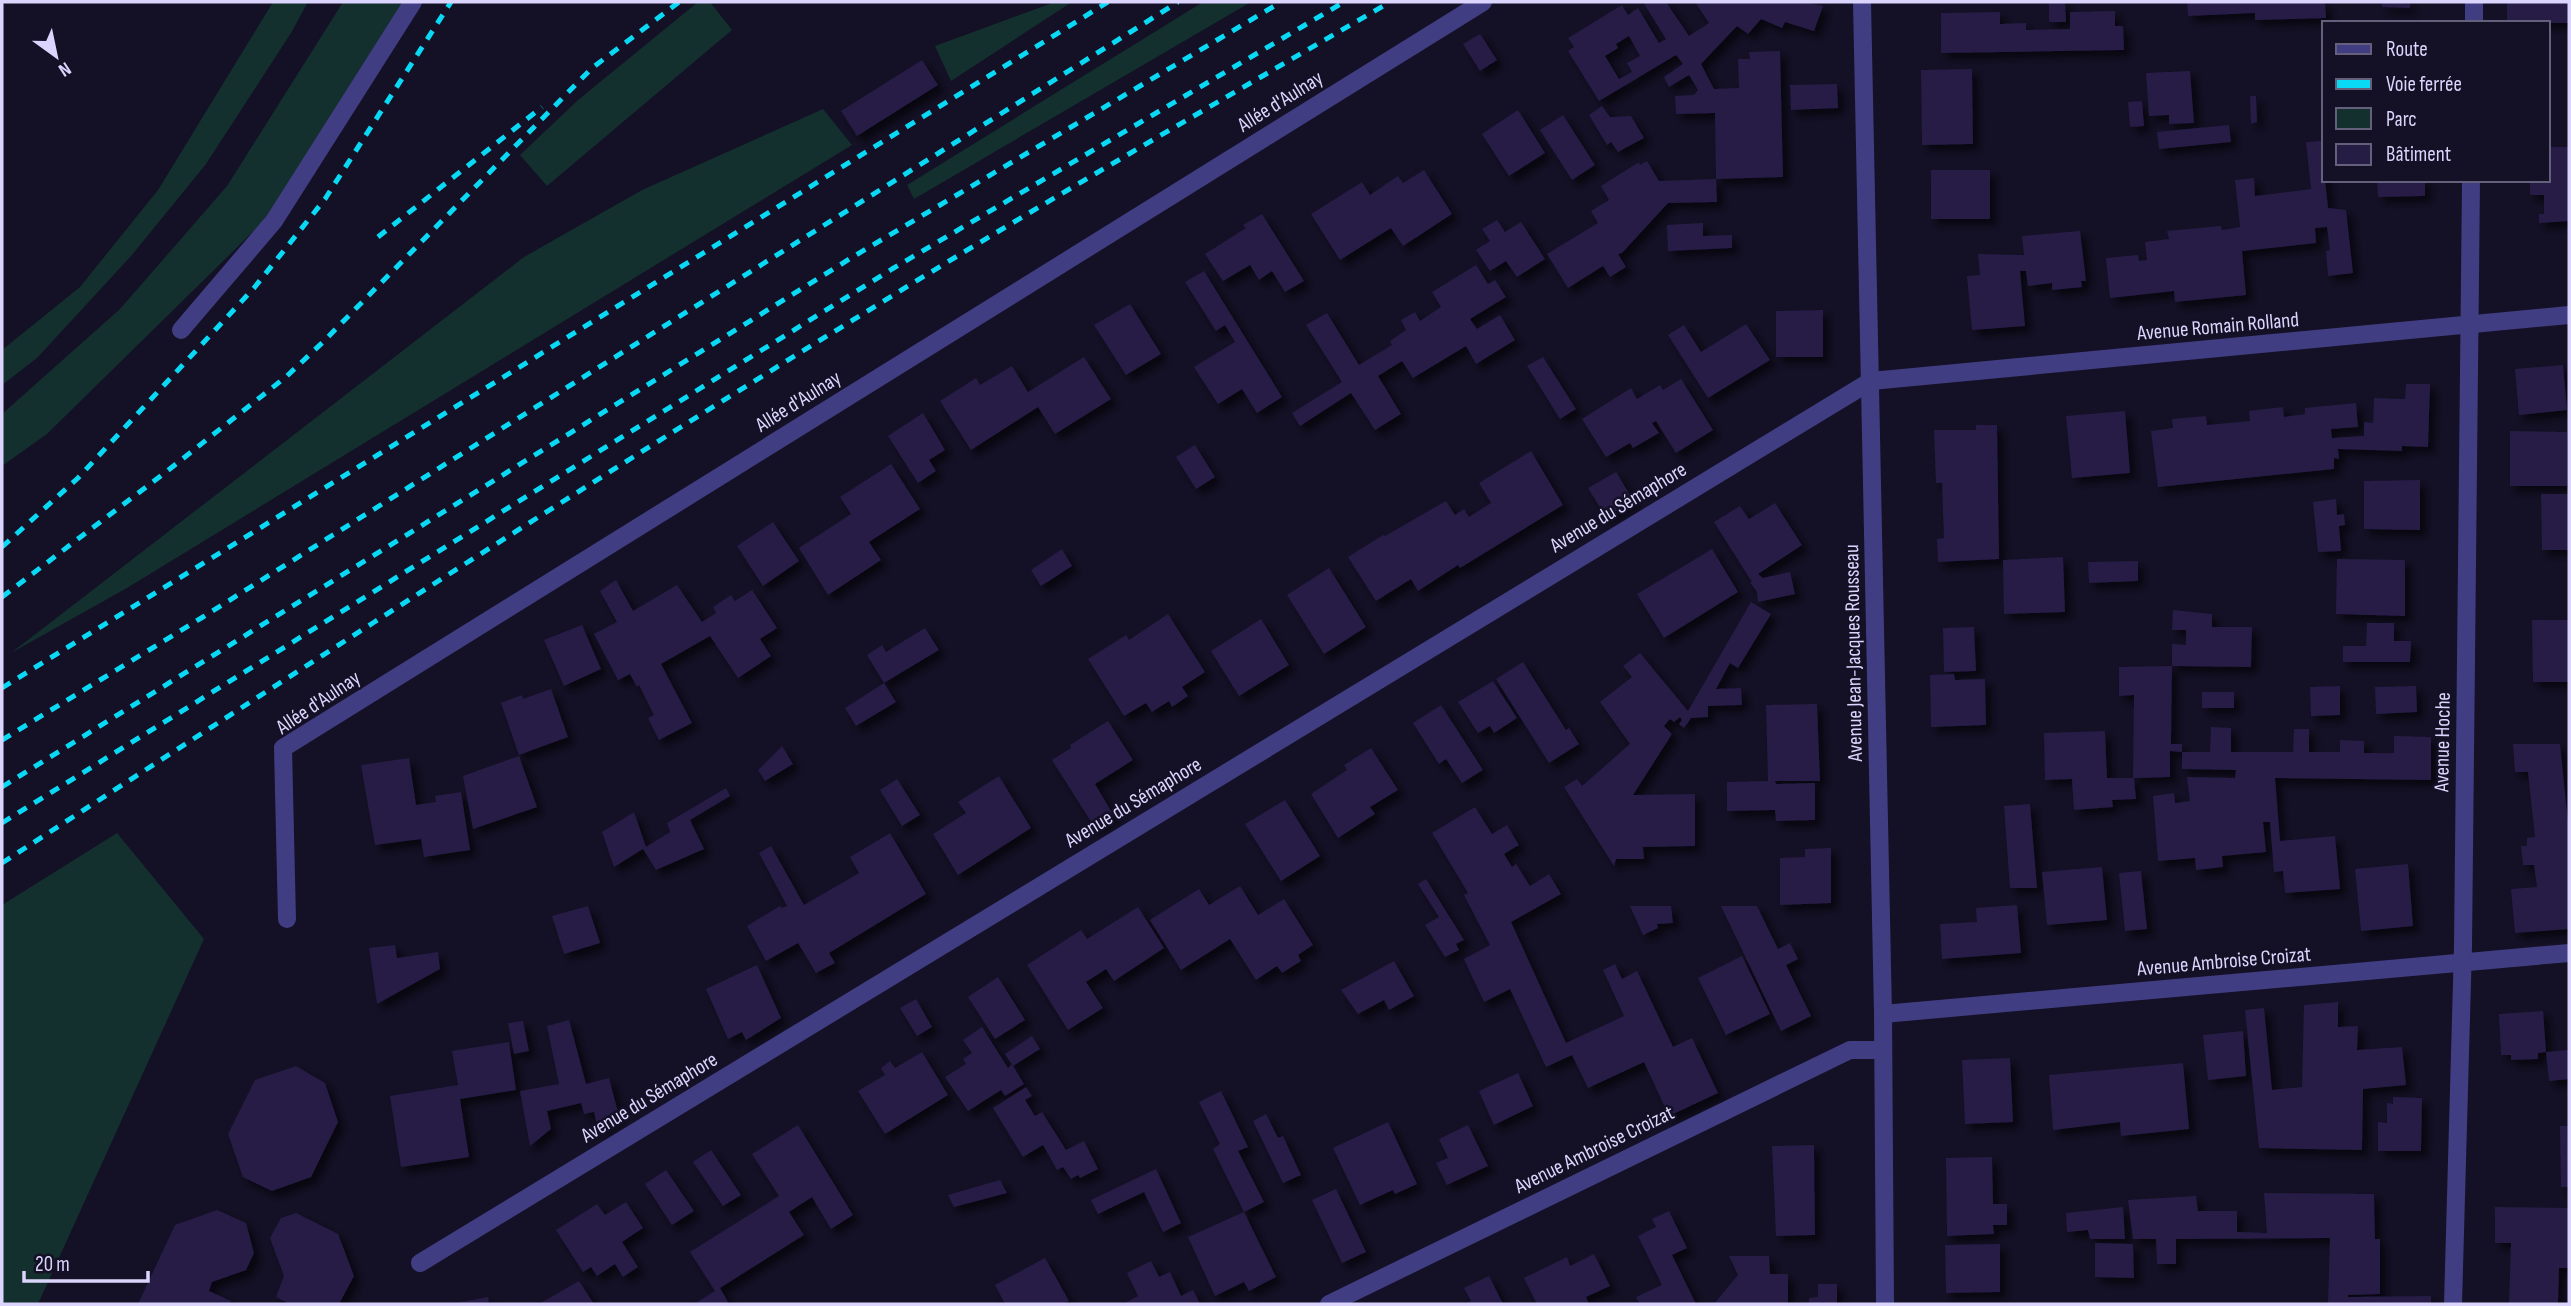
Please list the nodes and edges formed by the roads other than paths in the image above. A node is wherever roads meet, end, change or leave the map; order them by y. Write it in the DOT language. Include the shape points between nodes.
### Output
graph roads {
  1 [pos="414,2"];
  2 [pos="1483,2"];
  3 [pos="1862,2"];
  4 [pos="2474,2"];
  5 [pos="2474,21"];
  6 [pos="2471,182"];
  7 [pos="2569,315"];
  8 [pos="2469,325"];
  9 [pos="181,330"];
  10 [pos="1871,381"];
  11 [pos="287,919"];
  12 [pos="2569,953"];
  13 [pos="2463,963"];
  14 [pos="1883,1014"];
  15 [pos="1884,1050"];
  16 [pos="420,1262"];
  17 [pos="1329,1304"];
  18 [pos="1885,1304"];
  19 [pos="2453,1304"];
  1 -- 9 [label="street" via="274,221"];
  2 -- 11 [label="street, Allée d'Aulnay" via="284,748"];
  3 -- 10 [label="street, Avenue Jean-Jacques Rousseau"];
  4 -- 5 [label="street"];
  6 -- 8 [label="street, Avenue Hoche"];
  7 -- 8 [label="street, Avenue Romain Rolland"];
  8 -- 10 [label="street, Avenue Romain Rolland"];
  8 -- 13 [label="street, Avenue Hoche"];
  10 -- 14 [label="street, Avenue Jean-Jacques Rousseau"];
  10 -- 16 [label="street, Avenue du Sémaphore"];
  12 -- 13 [label="street, Avenue Ambroise Croizat"];
  13 -- 14 [label="street, Avenue Ambroise Croizat"];
  13 -- 19 [label="street, Avenue Hoche"];
  14 -- 15 [label="street, Avenue Jean-Jacques Rousseau"];
  15 -- 17 [label="street, Avenue Ambroise Croizat" via="1850,1050"];
  15 -- 18 [label="street, Avenue Jean-Jacques Rousseau"];
}
